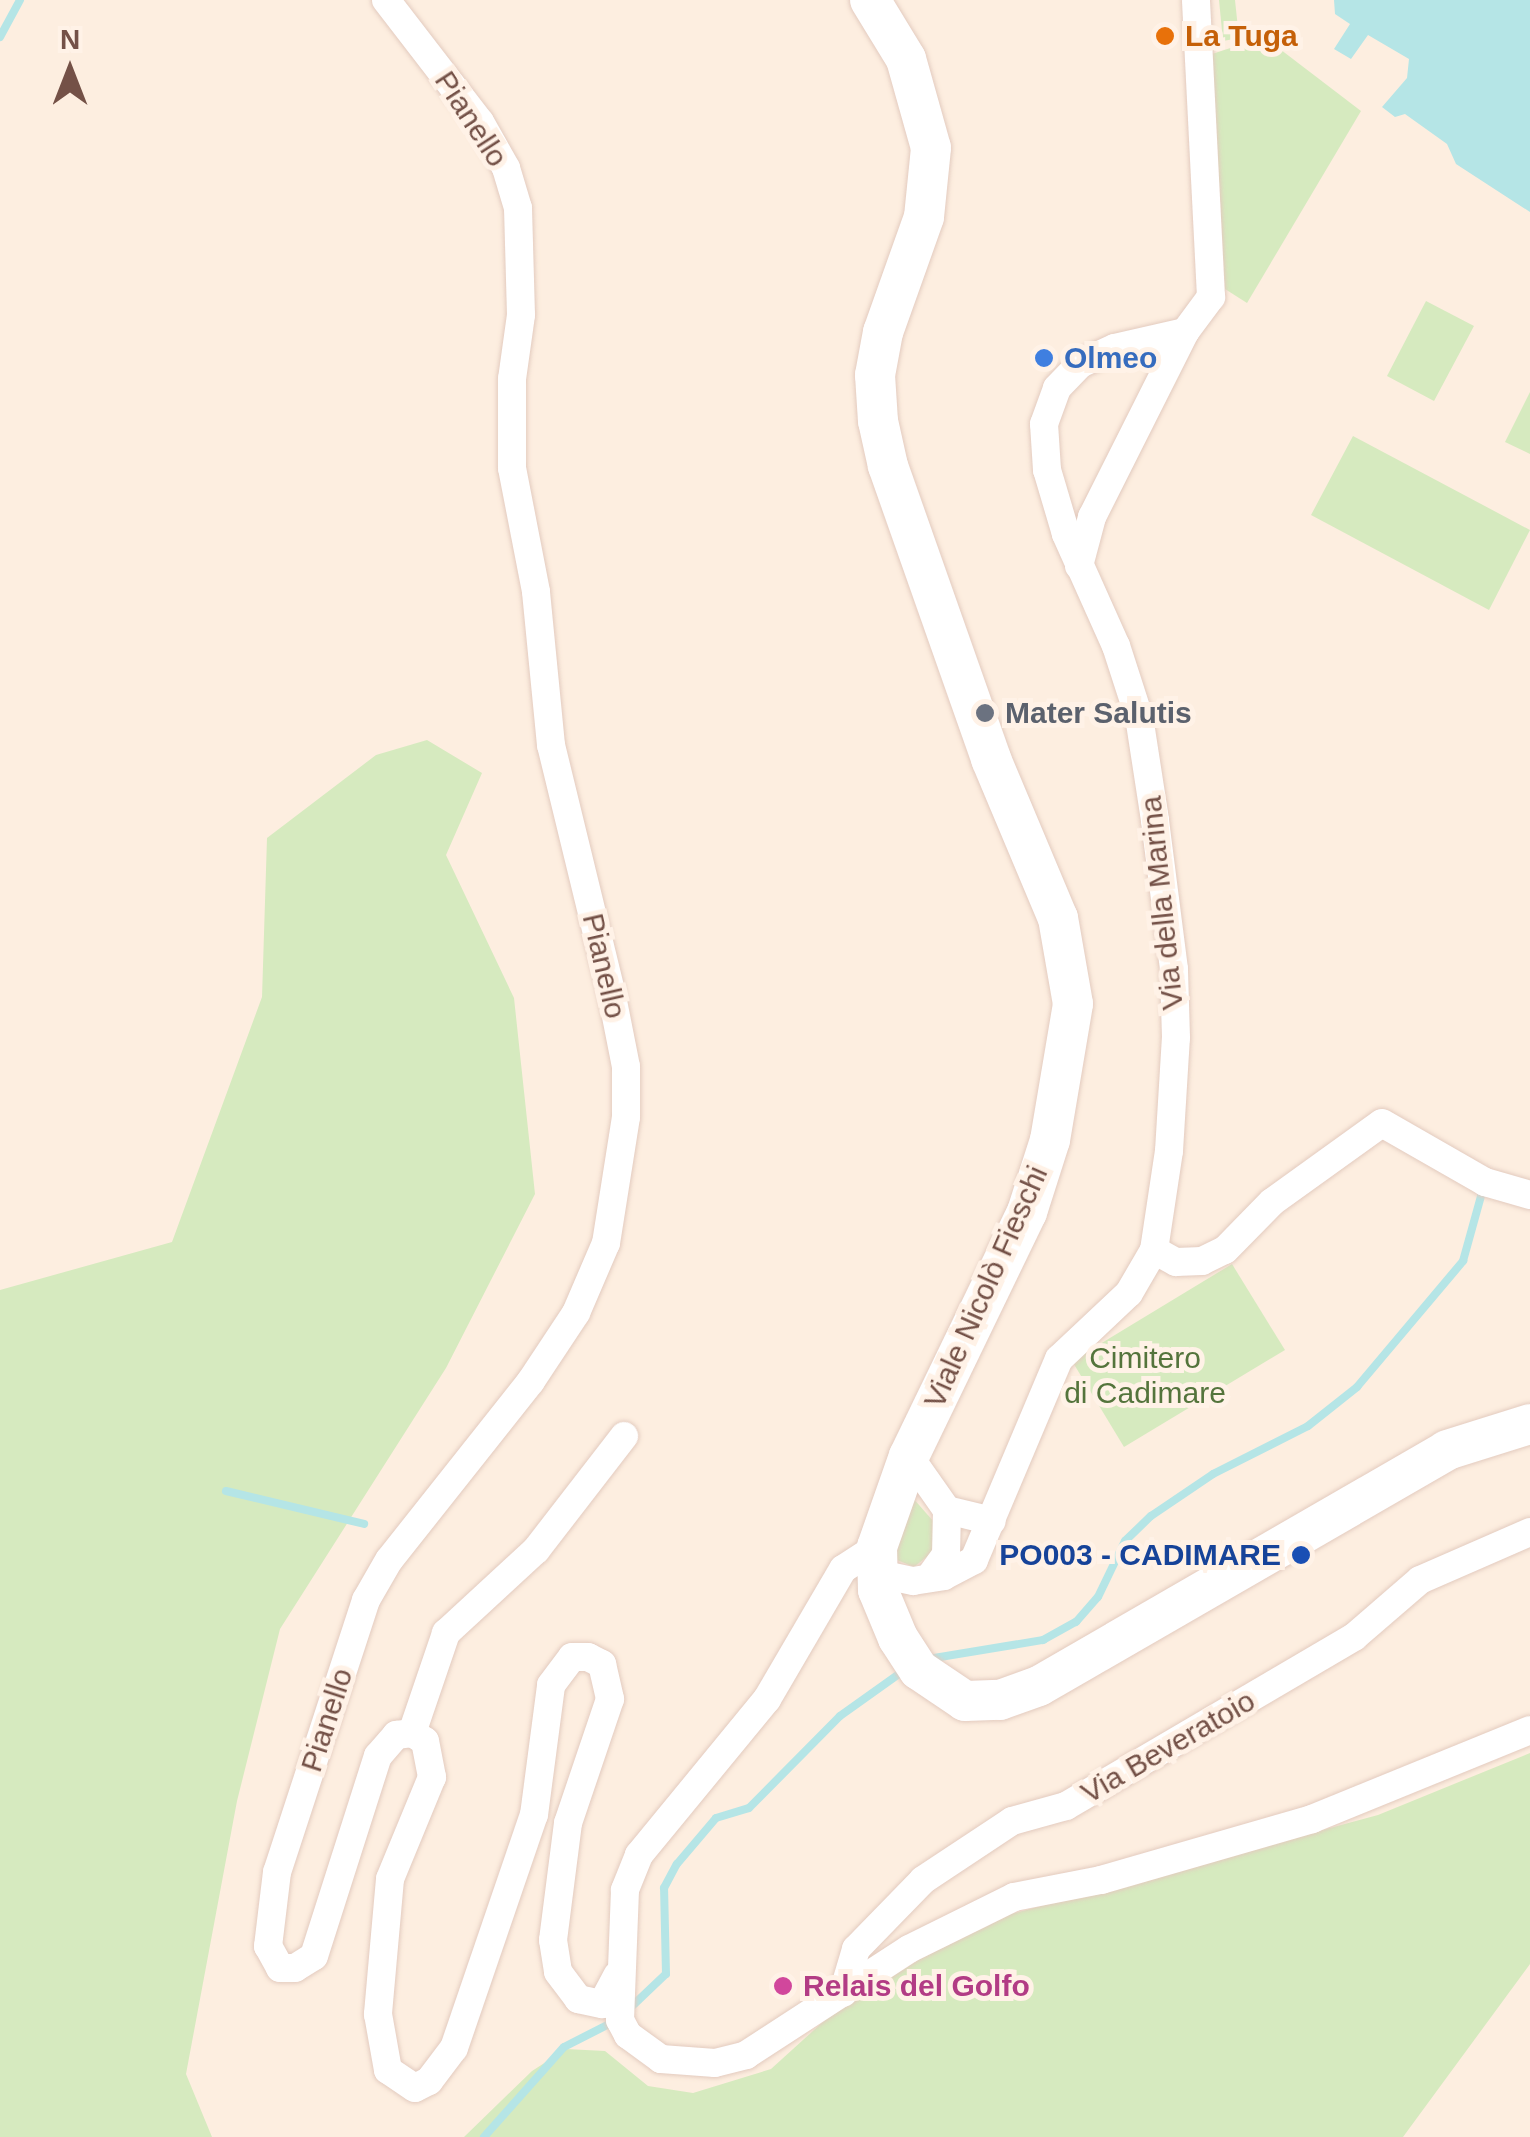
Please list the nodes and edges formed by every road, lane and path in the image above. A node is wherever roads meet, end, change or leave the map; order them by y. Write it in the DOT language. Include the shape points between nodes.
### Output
graph roads {
  1 [pos="386,0"];
  2 [pos="870,0"];
  3 [pos="1196,0"];
  4 [pos="1185,332"];
  5 [pos="1078,567"];
  6 [pos="1530,1195"];
  7 [pos="1154,1250"];
  8 [pos="1530,1424"];
  9 [pos="624,1436"];
  10 [pos="910,1456"];
  11 [pos="947,1510"];
  12 [pos="992,1521"];
  13 [pos="1530,1532"];
  14 [pos="876,1560"];
  15 [pos="929,1578"];
  16 [pos="1530,1730"];
  17 [pos="412,1733"];
  18 [pos="617,1976"];
  19 [pos="842,1992"];
  1 -- 17 [label="street, Pianello" via="480,122 506,168 518,208 521,315 512,379 512,468 536,592 551,745 612,991 626,1067 626,1117 606,1243 576,1313 531,1381 388,1560 366,1600 277,1872 267,1932 280,1968 314,1956 378,1756 396,1735"];
  2 -- 10 [label="main road, Viale Nicolò Fieschi" via="906,59 931,148 924,218 883,332 875,375 878,421 991,759 1058,918 1072,1004 1050,1140 1027,1212"];
  3 -- 4 [label="street" via="1214,270 1208,305"];
  4 -- 5 [label="street" via="1092,517"];
  4 -- 5 [label="street, Via della Marina" via="1115,348 1080,364 1056,388 1044,424 1048,470"];
  5 -- 7 [label="street, Via della Marina" via="1140,717 1174,970 1170,1151"];
  6 -- 7 [label="street" via="1485,1182 1382,1123 1272,1202 1225,1250 1202,1261 1176,1262"];
  7 -- 12 [label="street" via="1129,1294 1059,1358"];
  8 -- 14 [label="main road" via="1447,1450 1039,1686 1000,1700 964,1701 942,1692 910,1656"];
  9 -- 17 [label="street" via="536,1550 446,1633"];
  10 -- 11 [label="street"];
  10 -- 14 [label="main road, Viale Nicolò Fieschi"];
  11 -- 12 [label="street"];
  11 -- 15 [label="street" via="946,1555"];
  12 -- 15 [label="street" via="974,1560"];
  13 -- 19 [label="street, Via Beveratoio" via="1420,1580 1354,1637 1066,1806 1012,1820 923,1880 849,1962"];
  14 -- 15 [label="street"];
  14 -- 18 [label="street" via="843,1569 766,1699 639,1856 625,1890"];
  16 -- 19 [label="street" via="1312,1820 1101,1880 1014,1897 909,1948"];
  17 -- 18 [label="street" via="425,1740 432,1777 390,1879 378,2014 388,2070 415,2088 443,2068 454,2048 534,1815 551,1685 572,1657 602,1664 610,1699 568,1823 554,1940 558,1972 578,1999 602,2004"];
  18 -- 19 [label="street" via="628,2036 662,2059 684,2064 746,2056"];
}
